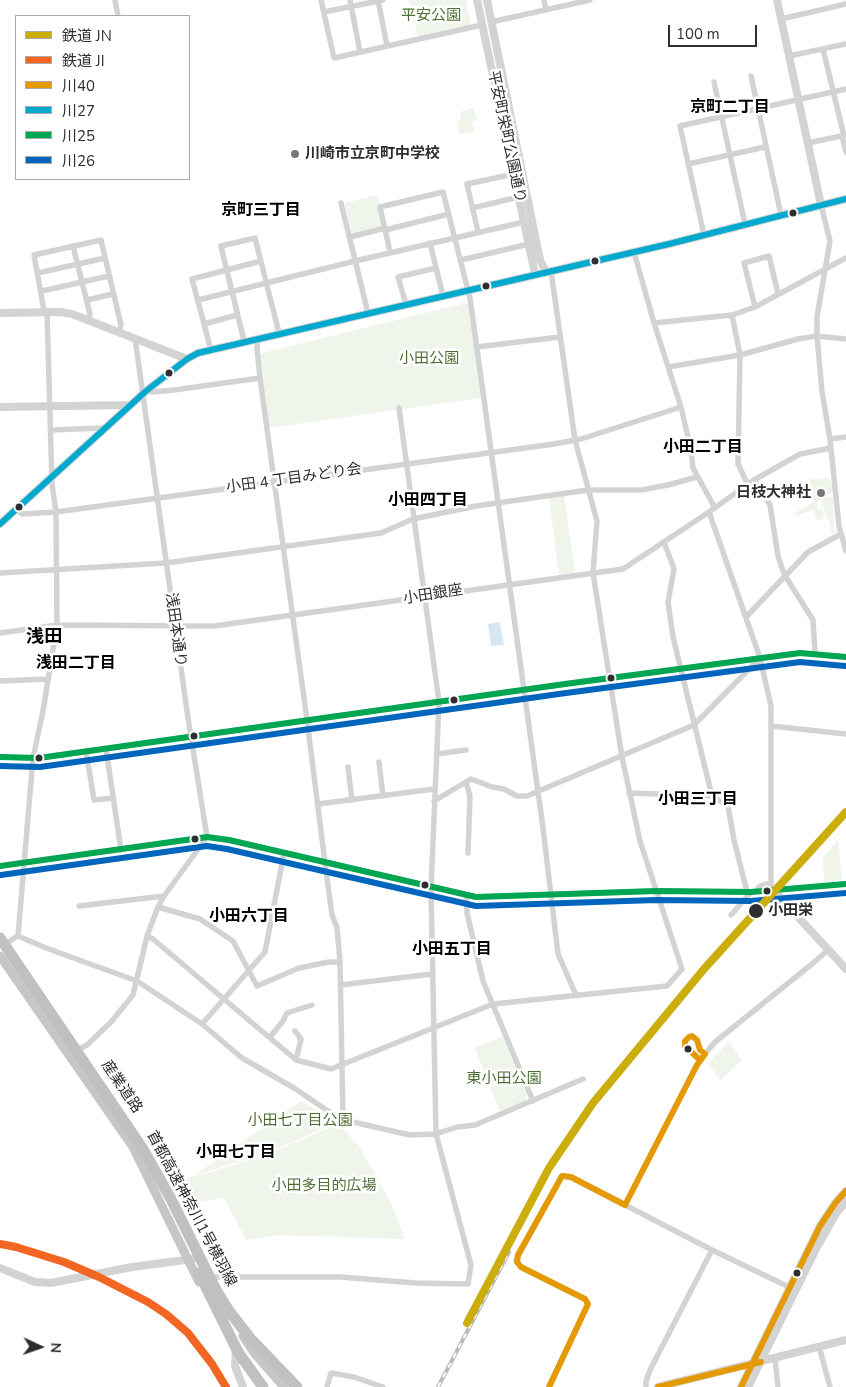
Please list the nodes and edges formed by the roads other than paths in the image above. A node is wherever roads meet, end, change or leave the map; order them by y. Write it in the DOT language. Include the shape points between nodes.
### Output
graph roads {
  1 [pos="114,0"];
  2 [pos="321,0"];
  3 [pos="380,0"];
  4 [pos="477,0"];
  5 [pos="487,0"];
  6 [pos="544,0"];
  7 [pos="590,0"];
  8 [pos="776,0"];
  9 [pos="582,1"];
  10 [pos="351,3"];
  11 [pos="846,4"];
  12 [pos="546,10"];
  13 [pos="324,12"];
  14 [pos="118,15"];
  15 [pos="781,19"];
  16 [pos="491,22"];
  17 [pos="482,24"];
  18 [pos="846,44"];
  19 [pos="387,46"];
  20 [pos="823,49"];
  21 [pos="360,52"];
  22 [pos="789,56"];
  23 [pos="751,76"];
  24 [pos="714,82"];
  25 [pos="846,89"];
  26 [pos="833,92"];
  27 [pos="798,100"];
  28 [pos="758,109"];
  29 [pos="722,116"];
  30 [pos="844,136"];
  31 [pos="808,143"];
  32 [pos="766,147"];
  33 [pos="846,152"];
  34 [pos="730,156"];
  35 [pos="688,164"];
  36 [pos="514,174"];
  37 [pos="519,196"];
  38 [pos="846,198"];
  39 [pos="341,203"];
  40 [pos="821,205"];
  41 [pos="472,208"];
  42 [pos="448,214"];
  43 [pos="781,215"];
  44 [pos="524,222"];
  45 [pos="745,224"];
  46 [pos="385,229"];
  47 [pos="478,232"];
  48 [pos="704,234"];
  49 [pos="350,237"];
  50 [pos="454,237"];
  51 [pos="430,243"];
  52 [pos="529,244"];
  53 [pos="73,246"];
  54 [pos="390,252"];
  55 [pos="634,252"];
  56 [pos="105,258"];
  57 [pos="846,258"];
  58 [pos="261,260"];
  59 [pos="460,260"];
  60 [pos="355,261"];
  61 [pos="78,264"];
  62 [pos="436,268"];
  63 [pos="226,269"];
  64 [pos="824,270"];
  65 [pos="548,271"];
  66 [pos="38,273"];
  67 [pos="535,274"];
  68 [pos="109,276"];
  69 [pos="83,282"];
  70 [pos="267,283"];
  71 [pos="468,290"];
  72 [pos="42,291"];
  73 [pos="231,292"];
  74 [pos="113,294"];
  75 [pos="778,294"];
  76 [pos="443,296"];
  77 [pos="87,300"];
  78 [pos="198,300"];
  79 [pos="406,304"];
  80 [pos="755,307"];
  81 [pos="46,311"];
  82 [pos="0,313"];
  83 [pos="368,313"];
  84 [pos="237,315"];
  85 [pos="732,315"];
  86 [pos="88,319"];
  87 [pos="654,323"];
  88 [pos="204,324"];
  89 [pos="120,332"];
  90 [pos="279,333"];
  91 [pos="816,336"];
  92 [pos="560,337"];
  93 [pos="135,338"];
  94 [pos="258,338"];
  95 [pos="846,339"];
  96 [pos="244,342"];
  97 [pos="476,347"];
  98 [pos="211,350"];
  99 [pos="740,355"];
  100 [pos="187,359"];
  101 [pos="668,367"];
  102 [pos="260,378"];
  103 [pos="144,393"];
  104 [pos="131,405"];
  105 [pos="50,406"];
  106 [pos="0,407"];
  107 [pos="681,407"];
  108 [pos="399,408"];
  109 [pos="104,428"];
  110 [pos="51,430"];
  111 [pos="846,437"];
  112 [pos="830,439"];
  113 [pos="575,440"];
  114 [pos="831,448"];
  115 [pos="491,452"];
  116 [pos="406,464"];
  117 [pos="53,475"];
  118 [pos="698,477"];
  119 [pos="754,480"];
  120 [pos="274,482"];
  121 [pos="748,485"];
  122 [pos="588,490"];
  123 [pos="157,498"];
  124 [pos="498,502"];
  125 [pos="715,508"];
  126 [pos="15,509"];
  127 [pos="56,512"];
  128 [pos="709,512"];
  129 [pos="413,518"];
  130 [pos="1,521"];
  131 [pos="841,534"];
  132 [pos="664,542"];
  133 [pos="283,547"];
  134 [pos="846,551"];
  135 [pos="166,563"];
  136 [pos="56,569"];
  137 [pos="0,573"];
  138 [pos="593,573"];
  139 [pos="785,577"];
  140 [pos="509,585"];
  141 [pos="424,597"];
  142 [pos="292,615"];
  143 [pos="746,617"];
  144 [pos="57,625"];
  145 [pos="175,627"];
  146 [pos="0,633"];
  147 [pos="815,653"];
  148 [pos="846,657"];
  149 [pos="760,658"];
  150 [pos="680,670"];
  151 [pos="608,678"];
  152 [pos="48,679"];
  153 [pos="0,681"];
  154 [pos="524,690"];
  155 [pos="440,702"];
  156 [pos="307,720"];
  157 [pos="694,725"];
  158 [pos="772,726"];
  159 [pos="846,734"];
  160 [pos="191,736"];
  161 [pos="106,749"];
  162 [pos="466,750"];
  163 [pos="86,751"];
  164 [pos="437,754"];
  165 [pos="0,756"];
  166 [pos="622,757"];
  167 [pos="33,758"];
  168 [pos="379,762"];
  169 [pos="348,767"];
  170 [pos="466,782"];
  171 [pos="434,789"];
  172 [pos="538,793"];
  173 [pos="629,793"];
  174 [pos="383,796"];
  175 [pos="712,796"];
  176 [pos="113,798"];
  177 [pos="352,800"];
  178 [pos="434,801"];
  179 [pos="318,804"];
  180 [pos="207,837"];
  181 [pos="121,850"];
  182 [pos="284,853"];
  183 [pos="468,853"];
  184 [pos="24,863"];
  185 [pos="325,863"];
  186 [pos="0,866"];
  187 [pos="846,884"];
  188 [pos="772,887"];
  189 [pos="431,888"];
  190 [pos="656,891"];
  191 [pos="751,892"];
  192 [pos="551,894"];
  193 [pos="466,895"];
  194 [pos="164,896"];
  195 [pos="79,906"];
  196 [pos="158,907"];
  197 [pos="731,915"];
  198 [pos="18,936"];
  199 [pos="147,936"];
  200 [pos="1,943"];
  201 [pos="828,950"];
  202 [pos="0,956"];
  203 [pos="340,962"];
  204 [pos="846,969"];
  205 [pos="249,971"];
  206 [pos="432,974"];
  207 [pos="137,981"];
  208 [pos="340,985"];
  209 [pos="576,996"];
  210 [pos="224,999"];
  211 [pos="493,1004"];
  212 [pos="312,1005"];
  213 [pos="202,1024"];
  214 [pos="435,1028"];
  215 [pos="295,1031"];
  216 [pos="270,1037"];
  217 [pos="79,1049"];
  218 [pos="68,1054"];
  219 [pos="296,1060"];
  220 [pos="342,1066"];
  221 [pos="583,1080"];
  222 [pos="533,1101"];
  223 [pos="344,1120"];
  224 [pos="436,1134"];
  225 [pos="846,1191"];
  226 [pos="846,1202"];
  227 [pos="625,1205"];
  228 [pos="712,1250"];
  229 [pos="204,1259"];
  230 [pos="188,1260"];
  231 [pos="0,1268"];
  232 [pos="212,1277"];
  233 [pos="789,1287"];
  234 [pos="242,1334"];
  235 [pos="846,1340"];
  236 [pos="236,1346"];
  237 [pos="819,1346"];
  238 [pos="775,1358"];
  239 [pos="761,1362"];
  240 [pos="752,1364"];
  241 [pos="243,1387"];
  242 [pos="263,1387"];
  243 [pos="270,1387"];
  244 [pos="284,1387"];
  245 [pos="297,1387"];
  246 [pos="328,1387"];
  247 [pos="383,1387"];
  248 [pos="549,1387"];
  249 [pos="646,1387"];
  250 [pos="658,1387"];
  251 [pos="741,1387"];
  252 [pos="748,1387"];
  253 [pos="778,1387"];
  254 [pos="830,1387"];
  1 -- 14 [label="street"];
  2 -- 13 [label="street"];
  3 -- 10 [label="street"];
  3 -- 19 [label="street"];
  4 -- 17 [label="street, 平安町栄町公園通り"];
  5 -- 16 [label="street, 平安町栄町公園通り"];
  6 -- 12 [label="street"];
  7 -- 9 [label="street"];
  8 -- 15 [label="street"];
  9 -- 12 [label="street"];
  10 -- 13 [label="street"];
  10 -- 21 [label="street"];
  11 -- 15 [label="street"];
  12 -- 16 [label="street"];
  13 -- 21 [label="street" via="334,58"];
  15 -- 22 [label="street"];
  16 -- 65 [label="street, 平安町栄町公園通り" via="539,252"];
  17 -- 19 [label="street"];
  17 -- 36 [label="street, 平安町栄町公園通り"];
  18 -- 20 [label="street"];
  19 -- 21 [label="street"];
  20 -- 22 [label="street"];
  20 -- 26 [label="street"];
  22 -- 27 [label="street"];
  23 -- 28 [label="street"];
  24 -- 29 [label="street"];
  25 -- 26 [label="street"];
  26 -- 27 [label="street"];
  26 -- 30 [label="street"];
  27 -- 28 [label="street"];
  27 -- 31 [label="street"];
  28 -- 29 [label="street"];
  28 -- 32 [label="street"];
  29 -- 34 [label="street"];
  29 -- 35 [label="street" via="680,126"];
  30 -- 31 [label="street"];
  30 -- 33 [label="street"];
  31 -- 40 [label="street"];
  32 -- 34 [label="street"];
  32 -- 43 [label="street"];
  34 -- 35 [label="street"];
  34 -- 45 [label="street"];
  35 -- 48 [label="street"];
  36 -- 37 [label="street, 平安町栄町公園通り"];
  36 -- 41 [label="street" via="467,184"];
  37 -- 41 [label="street"];
  37 -- 44 [label="street, 平安町栄町公園通り"];
  38 -- 40 [label="street"];
  39 -- 49 [label="street"];
  40 -- 43 [label="street"];
  40 -- 64 [label="street" via="830,241"];
  41 -- 47 [label="street"];
  42 -- 46 [label="street"];
  42 -- 46 [label="street" via="443,192 380,207"];
  42 -- 50 [label="street"];
  43 -- 45 [label="street"];
  44 -- 47 [label="street"];
  44 -- 52 [label="street, 平安町栄町公園通り"];
  45 -- 48 [label="street"];
  46 -- 49 [label="street"];
  46 -- 54 [label="street"];
  47 -- 50 [label="street"];
  48 -- 55 [label="street"];
  49 -- 60 [label="street"];
  50 -- 51 [label="street"];
  50 -- 59 [label="street"];
  51 -- 54 [label="street"];
  51 -- 62 [label="street"];
  52 -- 59 [label="street"];
  52 -- 67 [label="street, 平安町栄町公園通り"];
  53 -- 56 [label="street" via="101,240"];
  53 -- 61 [label="street"];
  53 -- 66 [label="street" via="34,255"];
  54 -- 60 [label="street"];
  55 -- 65 [label="street"];
  55 -- 87 [label="street"];
  56 -- 61 [label="street"];
  56 -- 68 [label="street"];
  57 -- 64 [label="street"];
  58 -- 63 [label="street"];
  58 -- 63 [label="street" via="254,238 220,246"];
  58 -- 70 [label="street"];
  59 -- 71 [label="street"];
  60 -- 70 [label="street"];
  60 -- 83 [label="street"];
  61 -- 66 [label="street"];
  61 -- 69 [label="street"];
  62 -- 76 [label="street"];
  62 -- 79 [label="street" via="398,277"];
  63 -- 73 [label="street"];
  63 -- 78 [label="street" via="192,279"];
  64 -- 75 [label="street"];
  64 -- 91 [label="street"];
  65 -- 67 [label="street"];
  65 -- 92 [label="street"];
  66 -- 72 [label="street"];
  67 -- 71 [label="street"];
  68 -- 69 [label="street"];
  68 -- 74 [label="street"];
  69 -- 72 [label="street"];
  69 -- 77 [label="street"];
  70 -- 73 [label="street"];
  70 -- 90 [label="street"];
  71 -- 76 [label="street"];
  71 -- 97 [label="street"];
  72 -- 81 [label="street"];
  73 -- 78 [label="street"];
  73 -- 84 [label="street"];
  74 -- 77 [label="street"];
  74 -- 89 [label="street"];
  75 -- 80 [label="street"];
  75 -- 80 [label="street" via="769,256 744,263"];
  76 -- 79 [label="street"];
  77 -- 86 [label="street"];
  78 -- 88 [label="street"];
  79 -- 83 [label="street"];
  80 -- 85 [label="street"];
  81 -- 82 [label="street"];
  81 -- 86 [label="street"];
  81 -- 105 [label="street"];
  83 -- 90 [label="street"];
  84 -- 88 [label="street"];
  84 -- 96 [label="street"];
  85 -- 87 [label="street"];
  85 -- 99 [label="street"];
  86 -- 89 [label="street"];
  87 -- 101 [label="street"];
  88 -- 98 [label="street"];
  89 -- 93 [label="street"];
  90 -- 94 [label="street"];
  91 -- 95 [label="street"];
  91 -- 99 [label="street"];
  91 -- 112 [label="street"];
  92 -- 97 [label="street"];
  92 -- 113 [label="street"];
  93 -- 100 [label="street"];
  93 -- 103 [label="street, 浅田本通り"];
  94 -- 96 [label="street"];
  94 -- 102 [label="street"];
  96 -- 98 [label="street"];
  97 -- 115 [label="street"];
  98 -- 100 [label="street"];
  99 -- 101 [label="street"];
  99 -- 121 [label="street" via="738,464"];
  100 -- 103 [label="street"];
  101 -- 107 [label="street"];
  102 -- 103 [label="street"];
  102 -- 120 [label="street"];
  103 -- 104 [label="street"];
  103 -- 123 [label="street, 浅田本通り"];
  104 -- 105 [label="street"];
  104 -- 109 [label="street"];
  105 -- 106 [label="street"];
  105 -- 110 [label="street"];
  107 -- 113 [label="street, 小田 4 丁目みどり会"];
  107 -- 118 [label="street" via="693,468"];
  108 -- 116 [label="street"];
  109 -- 110 [label="street"];
  109 -- 117 [label="street"];
  110 -- 117 [label="street"];
  111 -- 112 [label="street"];
  112 -- 114 [label="street"];
  113 -- 115 [label="street, 小田 4 丁目みどり会"];
  113 -- 122 [label="street"];
  114 -- 119 [label="street, 小田銀座" via="800,454"];
  114 -- 131 [label="street"];
  115 -- 116 [label="street, 小田 4 丁目みどり会"];
  115 -- 124 [label="street"];
  116 -- 120 [label="street, 小田 4 丁目みどり会"];
  116 -- 129 [label="street"];
  117 -- 126 [label="street"];
  117 -- 127 [label="street"];
  118 -- 122 [label="street" via="641,490"];
  118 -- 125 [label="street"];
  119 -- 121 [label="street, 小田銀座"];
  119 -- 139 [label="street" via="770,505 778,556"];
  120 -- 123 [label="street, 小田 4 丁目みどり会"];
  120 -- 133 [label="street"];
  121 -- 125 [label="street, 小田銀座"];
  122 -- 124 [label="street"];
  122 -- 138 [label="street" via="597,521"];
  123 -- 127 [label="street, 小田 4 丁目みどり会"];
  123 -- 135 [label="street, 浅田本通り"];
  124 -- 129 [label="street"];
  124 -- 140 [label="street"];
  125 -- 128 [label="street, 小田銀座"];
  126 -- 127 [label="street, 小田 4 丁目みどり会" via="22,514"];
  126 -- 130 [label="street"];
  127 -- 136 [label="street"];
  128 -- 132 [label="street, 小田銀座"];
  128 -- 143 [label="street"];
  129 -- 133 [label="street" via="381,533"];
  129 -- 141 [label="street"];
  131 -- 134 [label="street"];
  131 -- 139 [label="street" via="808,552"];
  132 -- 138 [label="street, 小田銀座" via="623,569"];
  132 -- 150 [label="street" via="674,569 668,606"];
  133 -- 135 [label="street"];
  133 -- 142 [label="street"];
  135 -- 136 [label="street"];
  135 -- 145 [label="street, 浅田本通り"];
  136 -- 137 [label="street"];
  136 -- 144 [label="street"];
  138 -- 140 [label="street, 小田銀座"];
  138 -- 151 [label="street"];
  139 -- 143 [label="street"];
  139 -- 147 [label="street" via="813,620"];
  140 -- 141 [label="street, 小田銀座"];
  140 -- 154 [label="street"];
  141 -- 142 [label="street, 小田銀座"];
  141 -- 155 [label="street"];
  142 -- 145 [label="street, 小田銀座" via="214,626"];
  142 -- 156 [label="street"];
  143 -- 149 [label="street"];
  144 -- 145 [label="street, 小田銀座"];
  144 -- 146 [label="street, 小田銀座"];
  144 -- 152 [label="street"];
  145 -- 160 [label="street, 浅田本通り"];
  147 -- 148 [label="street"];
  147 -- 149 [label="street"];
  149 -- 150 [label="street"];
  149 -- 157 [label="street"];
  149 -- 158 [label="street"];
  150 -- 151 [label="street"];
  150 -- 157 [label="street"];
  151 -- 154 [label="street"];
  151 -- 166 [label="street"];
  152 -- 153 [label="street"];
  152 -- 167 [label="street"];
  154 -- 155 [label="street"];
  154 -- 172 [label="street"];
  155 -- 156 [label="street"];
  155 -- 164 [label="street"];
  156 -- 160 [label="street"];
  156 -- 179 [label="street"];
  157 -- 166 [label="street"];
  157 -- 175 [label="street"];
  158 -- 159 [label="street"];
  158 -- 188 [label="street"];
  160 -- 161 [label="street"];
  160 -- 180 [label="street, 浅田本通り"];
  161 -- 163 [label="street"];
  161 -- 176 [label="street"];
  162 -- 164 [label="street"];
  163 -- 167 [label="street"];
  163 -- 176 [label="street" via="94,800"];
  164 -- 171 [label="street"];
  165 -- 167 [label="street"];
  166 -- 172 [label="street"];
  166 -- 173 [label="street"];
  167 -- 184 [label="street"];
  168 -- 174 [label="street"];
  169 -- 177 [label="street"];
  170 -- 172 [label="street" via="471,779 504,788 517,796"];
  170 -- 178 [label="street"];
  170 -- 183 [label="street" via="470,796"];
  171 -- 174 [label="street"];
  171 -- 178 [label="street"];
  172 -- 192 [label="street"];
  173 -- 175 [label="street"];
  173 -- 190 [label="street" via="639,839"];
  174 -- 177 [label="street"];
  175 -- 191 [label="street" via="728,806 734,840"];
  176 -- 181 [label="street"];
  177 -- 179 [label="street"];
  178 -- 189 [label="street"];
  179 -- 185 [label="street"];
  180 -- 181 [label="street"];
  180 -- 182 [label="street"];
  180 -- 194 [label="street"];
  181 -- 184 [label="street"];
  182 -- 185 [label="street"];
  182 -- 205 [label="street" via="266,952"];
  184 -- 186 [label="street"];
  184 -- 198 [label="street"];
  185 -- 189 [label="street"];
  185 -- 203 [label="street"];
  187 -- 188 [label="street"];
  188 -- 191 [label="street"];
  188 -- 201 [label="street"];
  189 -- 193 [label="street"];
  189 -- 206 [label="street"];
  190 -- 191 [label="street"];
  190 -- 192 [label="street"];
  190 -- 209 [label="street" via="682,969 667,986"];
  191 -- 197 [label="street"];
  192 -- 193 [label="street"];
  192 -- 209 [label="street" via="558,954"];
  193 -- 211 [label="street" via="467,913 483,981"];
  194 -- 195 [label="street"];
  194 -- 196 [label="street"];
  196 -- 199 [label="street"];
  196 -- 205 [label="street" via="200,919 233,941"];
  198 -- 200 [label="street"];
  198 -- 207 [label="street"];
  199 -- 207 [label="street"];
  199 -- 210 [label="street"];
  200 -- 217 [label="main road, 産業道路"];
  200 -- 242 [label="highway, 首都高速神奈川1号横羽線, bridge" via="137,1151 231,1339"];
  200 -- 245 [label="highway, 首都高速神奈川1号横羽線, bridge" via="143,1149 229,1311"];
  201 -- 204 [label="street"];
  201 -- 227 [label="street" via="715,1042 705,1054"];
  202 -- 218 [label="main road, 産業道路"];
  203 -- 205 [label="street" via="299,968 257,986"];
  203 -- 208 [label="street"];
  205 -- 210 [label="street"];
  206 -- 208 [label="street"];
  206 -- 214 [label="street"];
  207 -- 213 [label="street"];
  207 -- 217 [label="street" via="133,995 111,1022"];
  208 -- 220 [label="street"];
  209 -- 211 [label="street"];
  210 -- 213 [label="street"];
  210 -- 216 [label="street"];
  211 -- 214 [label="street"];
  211 -- 222 [label="street"];
  212 -- 216 [label="street" via="287,1013"];
  213 -- 223 [label="street" via="242,1058"];
  214 -- 220 [label="street"];
  214 -- 224 [label="street"];
  215 -- 219 [label="street" via="301,1039"];
  216 -- 219 [label="street"];
  217 -- 218 [label="street"];
  217 -- 229 [label="main road, 産業道路" via="139,1138"];
  218 -- 230 [label="main road, 産業道路" via="133,1147"];
  219 -- 220 [label="street" via="332,1069"];
  220 -- 223 [label="street"];
  221 -- 222 [label="street"];
  222 -- 224 [label="street" via="475,1125"];
  223 -- 224 [label="street" via="410,1135"];
  224 -- 232 [label="street" via="471,1265 468,1284 340,1277"];
  225 -- 233 [label="street" via="820,1226"];
  226 -- 239 [label="street" via="816,1249"];
  227 -- 228 [label="street"];
  227 -- 248 [label="street" via="571,1177 562,1176 518,1255 516,1262 521,1267 586,1299 588,1304"];
  228 -- 233 [label="street"];
  228 -- 249 [label="street" via="650,1370"];
  229 -- 230 [label="street"];
  229 -- 232 [label="main road, 産業道路"];
  230 -- 231 [label="street" via="51,1283 35,1282"];
  230 -- 236 [label="main road, 産業道路" via="218,1322"];
  232 -- 234 [label="main road, 産業道路"];
  233 -- 240 [label="street"];
  234 -- 236 [label="street"];
  234 -- 244 [label="main road, 産業道路"];
  235 -- 237 [label="street"];
  236 -- 241 [label="street" via="235,1366"];
  236 -- 243 [label="main road, 産業道路"];
  237 -- 238 [label="street"];
  237 -- 254 [label="street"];
  238 -- 239 [label="street"];
  238 -- 253 [label="street"];
  239 -- 240 [label="street"];
  239 -- 252 [label="street"];
  240 -- 250 [label="street"];
  240 -- 251 [label="street"];
  246 -- 247 [label="street" via="331,1373"];
}
